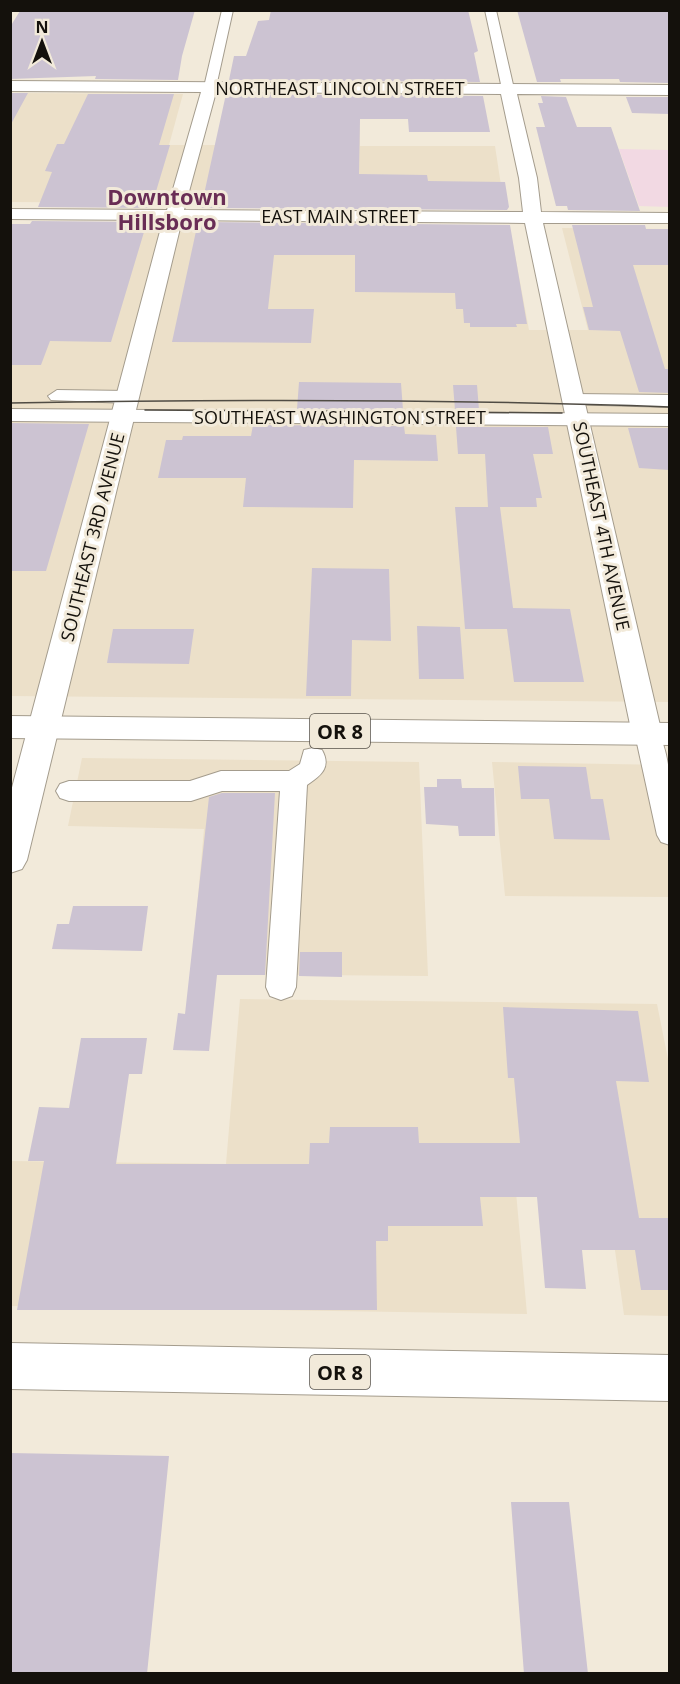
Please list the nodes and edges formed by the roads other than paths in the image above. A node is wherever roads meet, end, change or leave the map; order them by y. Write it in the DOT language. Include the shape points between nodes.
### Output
graph roads {
  1 [pos="228,10"];
  2 [pos="490,10"];
  3 [pos="10,86"];
  4 [pos="210,87"];
  5 [pos="508,89"];
  6 [pos="669,90"];
  7 [pos="10,214"];
  8 [pos="174,215"];
  9 [pos="533,217"];
  10 [pos="669,218"];
  11 [pos="39,396"];
  12 [pos="669,401"];
  13 [pos="125,406"];
  14 [pos="576,410"];
  15 [pos="10,415"];
  16 [pos="669,420"];
  17 [pos="10,727"];
  18 [pos="44,728"];
  19 [pos="658,734"];
  20 [pos="314,758"];
  21 [pos="294,781"];
  22 [pos="69,791"];
  23 [pos="669,835"];
  24 [pos="10,860"];
  25 [pos="281,987"];
  26 [pos="10,1366"];
  27 [pos="669,1378"];
  1 -- 4 [label="street"];
  2 -- 5 [label="street"];
  3 -- 4 [label="main road, NORTHEAST LINCOLN STREET"];
  4 -- 5 [label="main road, NORTHEAST LINCOLN STREET"];
  4 -- 8 [label="main road, SOUTHEAST 3RD AVENUE"];
  5 -- 6 [label="main road, NORTHEAST LINCOLN STREET"];
  5 -- 9 [label="main road, SOUTHEAST 4TH AVENUE"];
  7 -- 8 [label="main road, EAST MAIN STREET"];
  8 -- 9 [label="main road, EAST MAIN STREET"];
  8 -- 13 [label="main road, SOUTHEAST 3RD AVENUE"];
  9 -- 10 [label="main road, EAST MAIN STREET"];
  9 -- 14 [label="main road, SOUTHEAST 4TH AVENUE"];
  11 -- 13 [label="street, SOUTHEAST WASHINGTON STREET"];
  12 -- 14 [label="street, SOUTHEAST WASHINGTON STREET"];
  13 -- 14 [label="street, SOUTHEAST WASHINGTON STREET"];
  13 -- 15 [label="street, SOUTHEAST WASHINGTON STREET"];
  13 -- 18 [label="main road, SOUTHEAST 3RD AVENUE"];
  14 -- 16 [label="street, SOUTHEAST WASHINGTON STREET"];
  14 -- 19 [label="main road, SOUTHEAST 4TH AVENUE"];
  17 -- 18 [label="main road, OR 8"];
  18 -- 19 [label="main road, OR 8"];
  18 -- 24 [label="main road, SOUTHEAST 3RD AVENUE"];
  19 -- 23 [label="street, SOUTHEAST 4TH AVENUE"];
  20 -- 21 [label="street" via="313,768"];
  21 -- 22 [label="street" via="221,781 191,791"];
  21 -- 25 [label="street"];
  26 -- 27 [label="main road, OR 8"];
}
